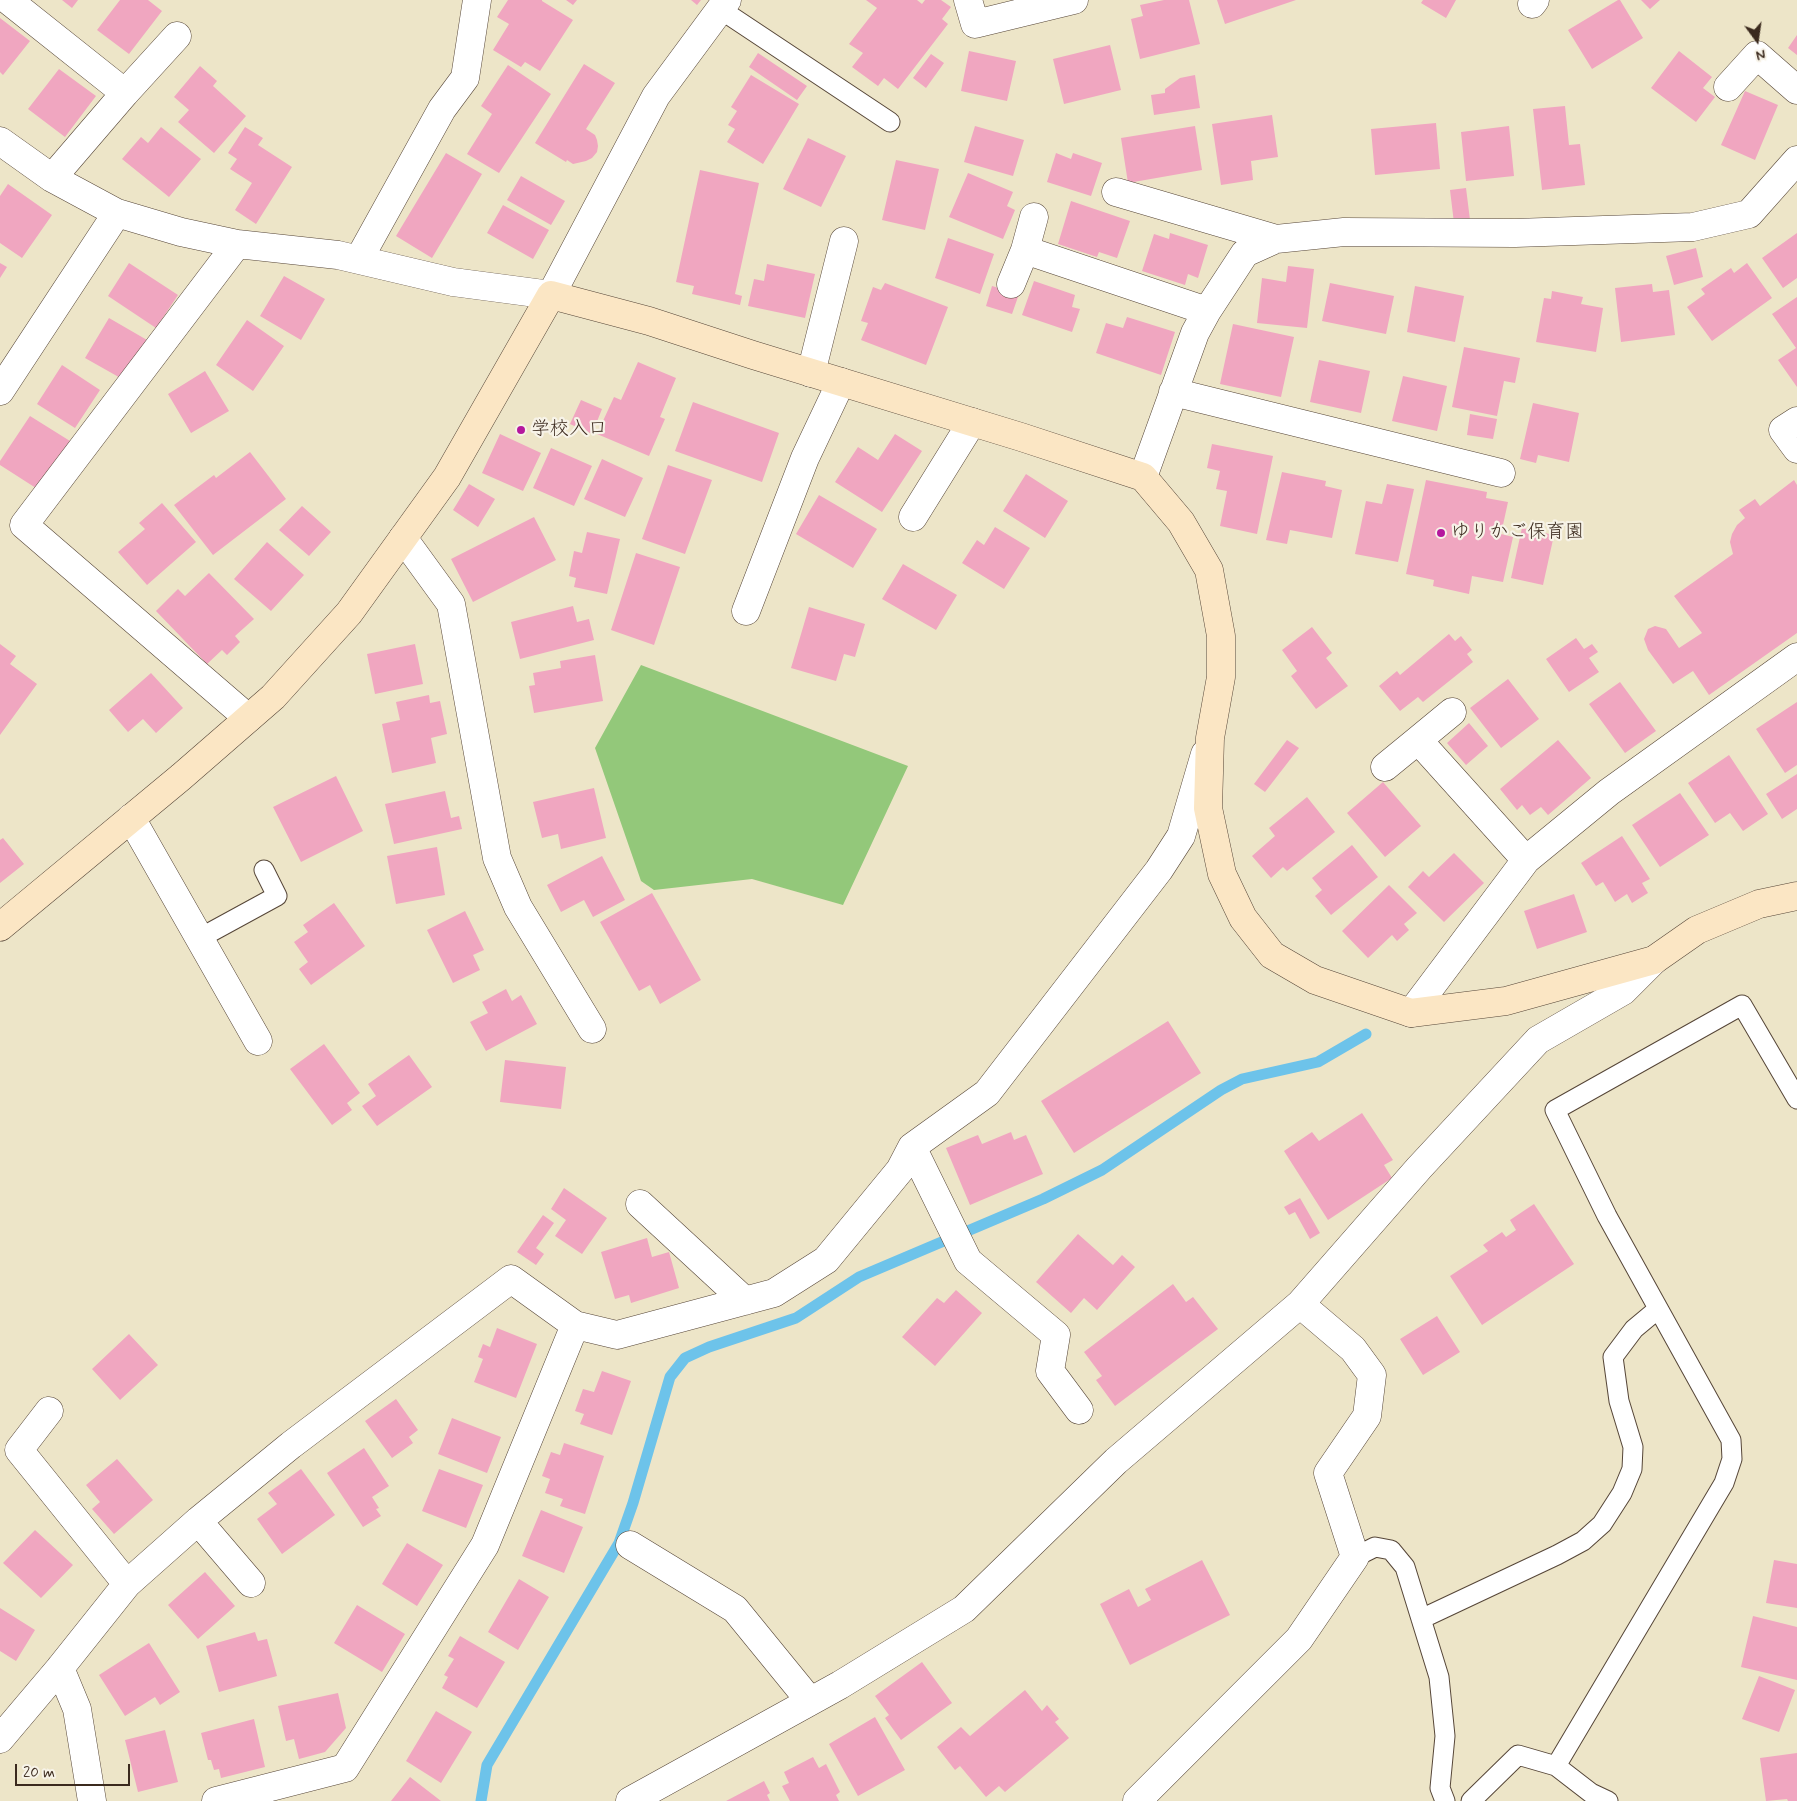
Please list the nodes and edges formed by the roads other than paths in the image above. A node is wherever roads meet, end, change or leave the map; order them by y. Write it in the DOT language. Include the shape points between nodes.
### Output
graph roads {
  1 [pos="8,0"];
  2 [pos="477,0"];
  3 [pos="968,0"];
  4 [pos="1074,0"];
  5 [pos="723,5"];
  6 [pos="177,36"];
  7 [pos="1728,87"];
  8 [pos="1797,90"];
  9 [pos="125,93"];
  10 [pos="890,122"];
  11 [pos="0,141"];
  12 [pos="1797,160"];
  13 [pos="52,178"];
  14 [pos="1116,192"];
  15 [pos="117,213"];
  16 [pos="1034,217"];
  17 [pos="1276,239"];
  18 [pos="844,241"];
  19 [pos="237,244"];
  20 [pos="1025,250"];
  21 [pos="359,259"];
  22 [pos="1011,284"];
  23 [pos="551,295"];
  24 [pos="1207,310"];
  25 [pos="811,373"];
  26 [pos="841,382"];
  27 [pos="0,391"];
  28 [pos="1173,392"];
  29 [pos="1797,421"];
  30 [pos="972,422"];
  31 [pos="1797,450"];
  32 [pos="1501,474"];
  33 [pos="1143,477"];
  34 [pos="913,517"];
  35 [pos="403,538"];
  36 [pos="746,610"];
  37 [pos="1797,657"];
  38 [pos="1452,712"];
  39 [pos="248,718"];
  40 [pos="1210,738"];
  41 [pos="1418,740"];
  42 [pos="1385,767"];
  43 [pos="131,818"];
  44 [pos="1526,860"];
  45 [pos="264,870"];
  46 [pos="1797,896"];
  47 [pos="0,928"];
  48 [pos="200,938"];
  49 [pos="1654,960"];
  50 [pos="1412,1013"];
  51 [pos="592,1029"];
  52 [pos="258,1041"];
  53 [pos="1797,1099"];
  54 [pos="912,1147"];
  55 [pos="640,1204"];
  56 [pos="745,1301"];
  57 [pos="1300,1304"];
  58 [pos="1658,1309"];
  59 [pos="575,1325"];
  60 [pos="1080,1410"];
  61 [pos="49,1411"];
  62 [pos="198,1521"];
  63 [pos="630,1545"];
  64 [pos="1355,1557"];
  65 [pos="251,1583"];
  66 [pos="127,1584"];
  67 [pos="1421,1619"];
  68 [pos="60,1668"];
  69 [pos="810,1701"];
  70 [pos="0,1739"];
  71 [pos="1556,1766"];
  72 [pos="92,1801"];
  73 [pos="216,1801"];
  74 [pos="630,1801"];
  75 [pos="1138,1801"];
  76 [pos="1445,1801"];
  77 [pos="1471,1801"];
  78 [pos="1608,1801"];
  1 -- 9 [label="street"];
  2 -- 21 [label="street" via="465,78 442,109"];
  3 -- 4 [label="street" via="974,24"];
  5 -- 10 [label="lane"];
  5 -- 23 [label="street" via="656,96"];
  6 -- 9 [label="street"];
  7 -- 8 [label="street" via="1757,55"];
  9 -- 13 [label="street"];
  11 -- 13 [label="street"];
  12 -- 17 [label="street" via="1749,214 1693,227 1344,232"];
  13 -- 15 [label="street"];
  14 -- 17 [label="street"];
  15 -- 19 [label="street"];
  15 -- 27 [label="street"];
  16 -- 20 [label="street"];
  17 -- 24 [label="street" via="1245,253"];
  18 -- 25 [label="street"];
  19 -- 21 [label="street"];
  19 -- 39 [label="street" via="24,525"];
  20 -- 22 [label="street"];
  20 -- 24 [label="street"];
  21 -- 23 [label="street" via="453,282"];
  23 -- 25 [label="street" via="649,321"];
  23 -- 35 [label="street" via="447,477"];
  24 -- 28 [label="street"];
  25 -- 26 [label="street"];
  26 -- 30 [label="street"];
  26 -- 36 [label="street" via="805,458"];
  28 -- 32 [label="street"];
  28 -- 33 [label="street"];
  29 -- 31 [label="street" via="1783,430"];
  30 -- 33 [label="street"];
  30 -- 34 [label="street"];
  33 -- 40 [label="street" via="1181,522 1209,570 1221,636 1221,677"];
  35 -- 39 [label="street" via="350,613 273,697"];
  35 -- 51 [label="street" via="451,604 497,858 518,907"];
  37 -- 44 [label="street" via="1609,792"];
  38 -- 41 [label="street"];
  39 -- 43 [label="street"];
  40 -- 50 [label="street" via="1208,808 1222,874 1243,918 1272,955 1314,980"];
  40 -- 54 [label="street" via="1182,836 1159,870 987,1093"];
  41 -- 42 [label="street"];
  41 -- 44 [label="street"];
  43 -- 47 [label="street"];
  43 -- 48 [label="street"];
  44 -- 50 [label="street"];
  45 -- 48 [label="lane" via="277,896"];
  46 -- 49 [label="street" via="1759,904 1697,930"];
  48 -- 52 [label="street"];
  49 -- 50 [label="street" via="1506,1001"];
  49 -- 57 [label="street" via="1623,991 1538,1040 1419,1168"];
  53 -- 58 [label="lane" via="1742,1005 1555,1110 1607,1216"];
  54 -- 56 [label="street" via="900,1170 826,1260 774,1293"];
  54 -- 60 [label="street" via="968,1262 1056,1335 1050,1371"];
  55 -- 56 [label="street"];
  56 -- 59 [label="street" via="617,1335"];
  57 -- 64 [label="street" via="1353,1349 1372,1375 1367,1416 1328,1473"];
  57 -- 69 [label="street" via="1116,1461 964,1609"];
  58 -- 67 [label="lane" via="1634,1329 1614,1357 1619,1401 1633,1447 1632,1468 1622,1493 1602,1524 1582,1541 1557,1555"];
  58 -- 71 [label="lane" via="1731,1440 1732,1459 1724,1483"];
  59 -- 62 [label="street" via="511,1279 292,1445"];
  59 -- 73 [label="street" via="485,1545 345,1768"];
  61 -- 66 [label="street" via="19,1450"];
  62 -- 65 [label="street"];
  62 -- 66 [label="street"];
  63 -- 69 [label="street" via="735,1609"];
  64 -- 67 [label="lane" via="1375,1547 1391,1550 1405,1567"];
  64 -- 75 [label="street" via="1299,1639"];
  66 -- 68 [label="street"];
  67 -- 76 [label="lane" via="1439,1677 1445,1736 1440,1788"];
  68 -- 70 [label="street"];
  68 -- 72 [label="street" via="77,1709"];
  69 -- 74 [label="street"];
  71 -- 77 [label="lane" via="1518,1755"];
  71 -- 78 [label="lane"];
}
